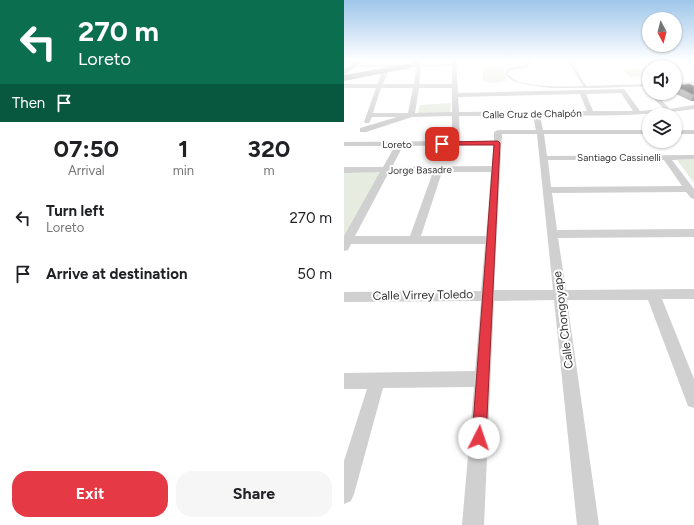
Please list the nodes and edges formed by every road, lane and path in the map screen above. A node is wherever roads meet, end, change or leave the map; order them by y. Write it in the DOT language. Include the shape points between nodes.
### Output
graph roads {
  1 [pos="530,84"];
  2 [pos="581,84"];
  3 [pos="344,86"];
  4 [pos="379,86"];
  5 [pos="417,86"];
  6 [pos="455,86"];
  7 [pos="583,89"];
  8 [pos="642,90"];
  9 [pos="535,93"];
  10 [pos="455,95"];
  11 [pos="537,100"];
  12 [pos="659,100"];
  13 [pos="694,107"];
  14 [pos="666,108"];
  15 [pos="682,109"];
  16 [pos="538,112"];
  17 [pos="638,113"];
  18 [pos="642,113"];
  19 [pos="591,114"];
  20 [pos="370,115"];
  21 [pos="410,115"];
  22 [pos="455,115"];
  23 [pos="363,130"];
  24 [pos="540,132"];
  25 [pos="642,132"];
  26 [pos="682,132"];
  27 [pos="694,132"];
  28 [pos="498,138"];
  29 [pos="344,144"];
  30 [pos="356,144"];
  31 [pos="400,144"];
  32 [pos="456,144"];
  33 [pos="666,157"];
  34 [pos="694,157"];
  35 [pos="543,158"];
  36 [pos="496,169"];
  37 [pos="344,170"];
  38 [pos="386,170"];
  39 [pos="438,170"];
  40 [pos="547,190"];
  41 [pos="692,192"];
  42 [pos="694,232"];
  43 [pos="552,234"];
  44 [pos="414,240"];
  45 [pos="491,240"];
  46 [pos="345,243"];
  47 [pos="488,294"];
  48 [pos="560,294"];
  49 [pos="653,294"];
  50 [pos="694,294"];
  51 [pos="344,296"];
  52 [pos="482,380"];
  53 [pos="344,381"];
  54 [pos="377,381"];
  55 [pos="692,390"];
  56 [pos="344,494"];
  57 [pos="473,525"];
  58 [pos="588,525"];
  1 -- 7 [label="lane" via="544,88"];
  2 -- 7 [label="lane"];
  3 -- 4 [label="street"];
  4 -- 5 [label="street"];
  4 -- 20 [label="street"];
  5 -- 6 [label="street"];
  5 -- 21 [label="street"];
  6 -- 10 [label="street"];
  7 -- 8 [label="lane"];
  7 -- 9 [label="street"];
  7 -- 17 [label="street" via="623,91"];
  7 -- 19 [label="street"];
  9 -- 10 [label="street"];
  9 -- 11 [label="street"];
  10 -- 22 [label="street"];
  12 -- 14 [label="street"];
  13 -- 15 [label="street, Calle Cruz de Chalpón"];
  16 -- 19 [label="street, Calle Cruz de Chalpón"];
  16 -- 22 [label="street, Calle Cruz de Chalpón"];
  16 -- 24 [label="street, Calle Chongoyape"];
  17 -- 18 [label="street, Calle Cruz de Chalpón"];
  17 -- 19 [label="street, Calle Cruz de Chalpón"];
  20 -- 21 [label="street, Calle Cruz de Chalpón"];
  20 -- 23 [label="street"];
  21 -- 22 [label="street, Calle Cruz de Chalpón"];
  21 -- 23 [label="street, Loreto"];
  22 -- 32 [label="street"];
  23 -- 30 [label="street"];
  24 -- 25 [label="street, Loreto"];
  24 -- 28 [label="street, Loreto"];
  24 -- 35 [label="street, Calle Chongoyape"];
  26 -- 27 [label="street"];
  28 -- 32 [label="street, Loreto"];
  28 -- 36 [label="street"];
  29 -- 30 [label="street, Loreto"];
  30 -- 31 [label="street, Loreto"];
  31 -- 32 [label="street, Loreto"];
  31 -- 38 [label="street"];
  33 -- 34 [label="street, Santiago Cassinelli"];
  33 -- 35 [label="street, Santiago Cassinelli"];
  33 -- 41 [label="street"];
  35 -- 40 [label="street, Calle Chongoyape"];
  36 -- 39 [label="street, Jorge Basadre"];
  36 -- 45 [label="street"];
  37 -- 38 [label="street, Jorge Basadre"];
  38 -- 39 [label="street, Jorge Basadre"];
  38 -- 46 [label="street"];
  39 -- 44 [label="street"];
  40 -- 41 [label="street"];
  40 -- 43 [label="street, Calle Chongoyape"];
  42 -- 43 [label="street"];
  43 -- 48 [label="street, Calle Chongoyape"];
  44 -- 45 [label="street"];
  44 -- 46 [label="street"];
  45 -- 47 [label="street"];
  47 -- 48 [label="street, Calle Virrey Toledo"];
  47 -- 51 [label="street, Calle Virrey Toledo"];
  47 -- 52 [label="street"];
  48 -- 49 [label="street, Calle Virrey Toledo"];
  48 -- 58 [label="street, Calle Chongoyape"];
  49 -- 50 [label="street, Calle Virrey Toledo"];
  49 -- 55 [label="street"];
  52 -- 54 [label="street"];
  52 -- 57 [label="street"];
  53 -- 54 [label="street"];
  54 -- 56 [label="street"];
}
